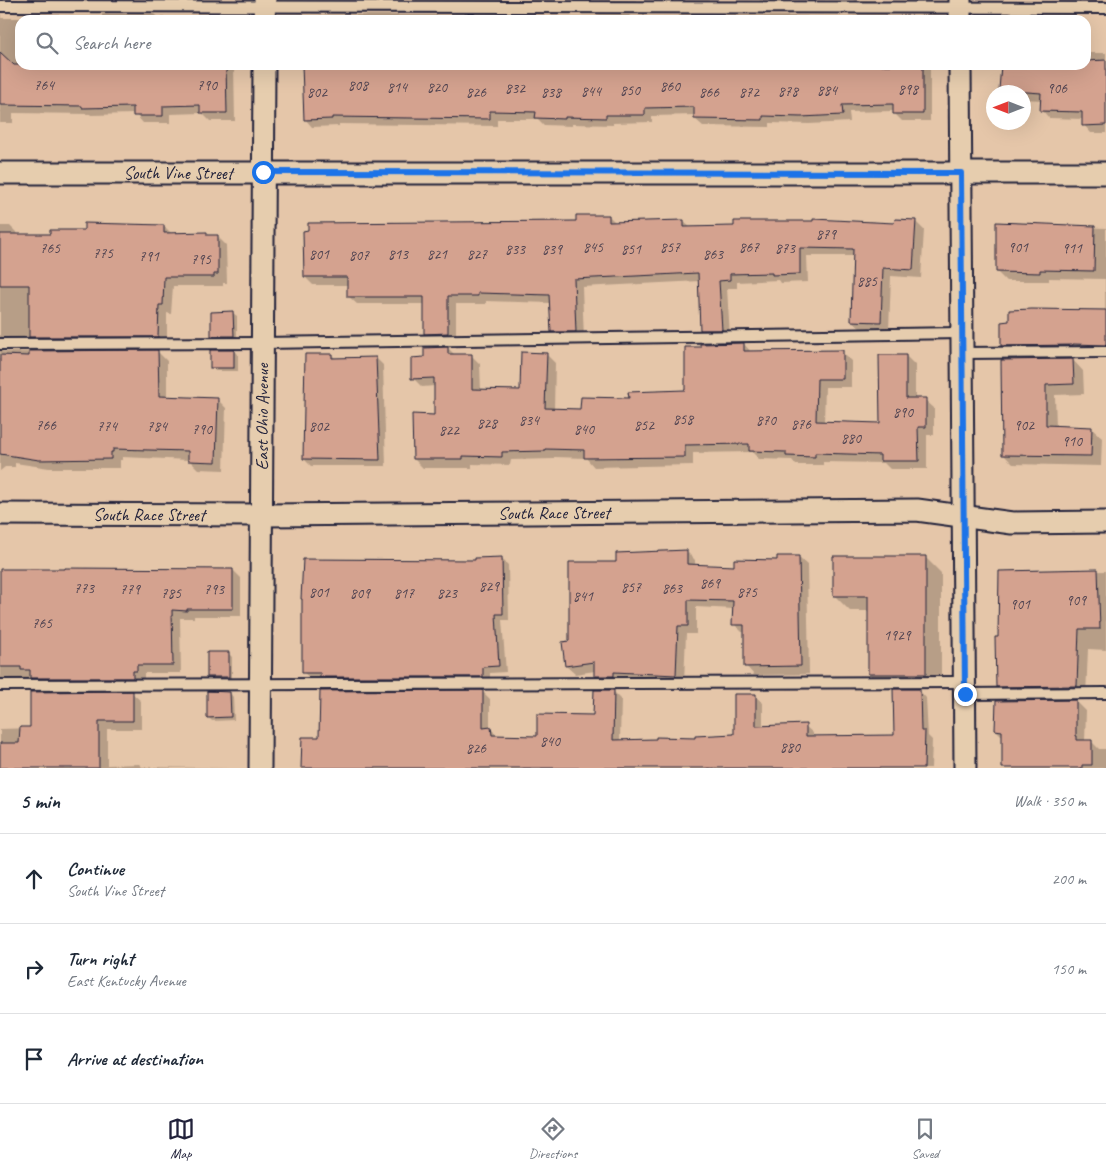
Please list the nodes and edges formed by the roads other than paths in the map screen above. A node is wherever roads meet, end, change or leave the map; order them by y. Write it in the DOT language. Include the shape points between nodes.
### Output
graph roads {
  1 [pos="0,6"];
  2 [pos="1106,8"];
  3 [pos="265,9"];
  4 [pos="960,9"];
  5 [pos="264,70"];
  6 [pos="960,70"];
  7 [pos="263,172"];
  8 [pos="0,173"];
  9 [pos="961,173"];
  10 [pos="1106,173"];
  11 [pos="262,343"];
  12 [pos="962,343"];
  13 [pos="0,344"];
  14 [pos="1106,352"];
  15 [pos="0,514"];
  16 [pos="263,515"];
  17 [pos="965,516"];
  18 [pos="1106,522"];
  19 [pos="261,684"];
  20 [pos="0,685"];
  21 [pos="965,688"];
  22 [pos="1106,693"];
  23 [pos="260,768"];
  24 [pos="965,768"];
  1 -- 3 [label="lane"];
  2 -- 4 [label="lane"];
  3 -- 4 [label="lane"];
  5 -- 7 [label="street, East Ohio Avenue"];
  6 -- 9 [label="street"];
  7 -- 8 [label="street, South Vine Street"];
  7 -- 9 [label="street, South Vine Street"];
  7 -- 11 [label="street, East Ohio Avenue"];
  9 -- 10 [label="street, South Vine Street"];
  9 -- 12 [label="street"];
  11 -- 12 [label="lane"];
  11 -- 13 [label="lane"];
  11 -- 16 [label="street, East Ohio Avenue"];
  12 -- 14 [label="lane"];
  12 -- 17 [label="street"];
  15 -- 16 [label="street, South Race Street"];
  16 -- 17 [label="street, South Race Street" via="917,510"];
  16 -- 19 [label="street, East Ohio Avenue"];
  17 -- 18 [label="street, South Race Street" via="1012,523"];
  17 -- 21 [label="street"];
  19 -- 20 [label="lane"];
  19 -- 21 [label="lane"];
  19 -- 23 [label="street, East Ohio Avenue"];
  21 -- 22 [label="lane"];
  21 -- 24 [label="street"];
}
